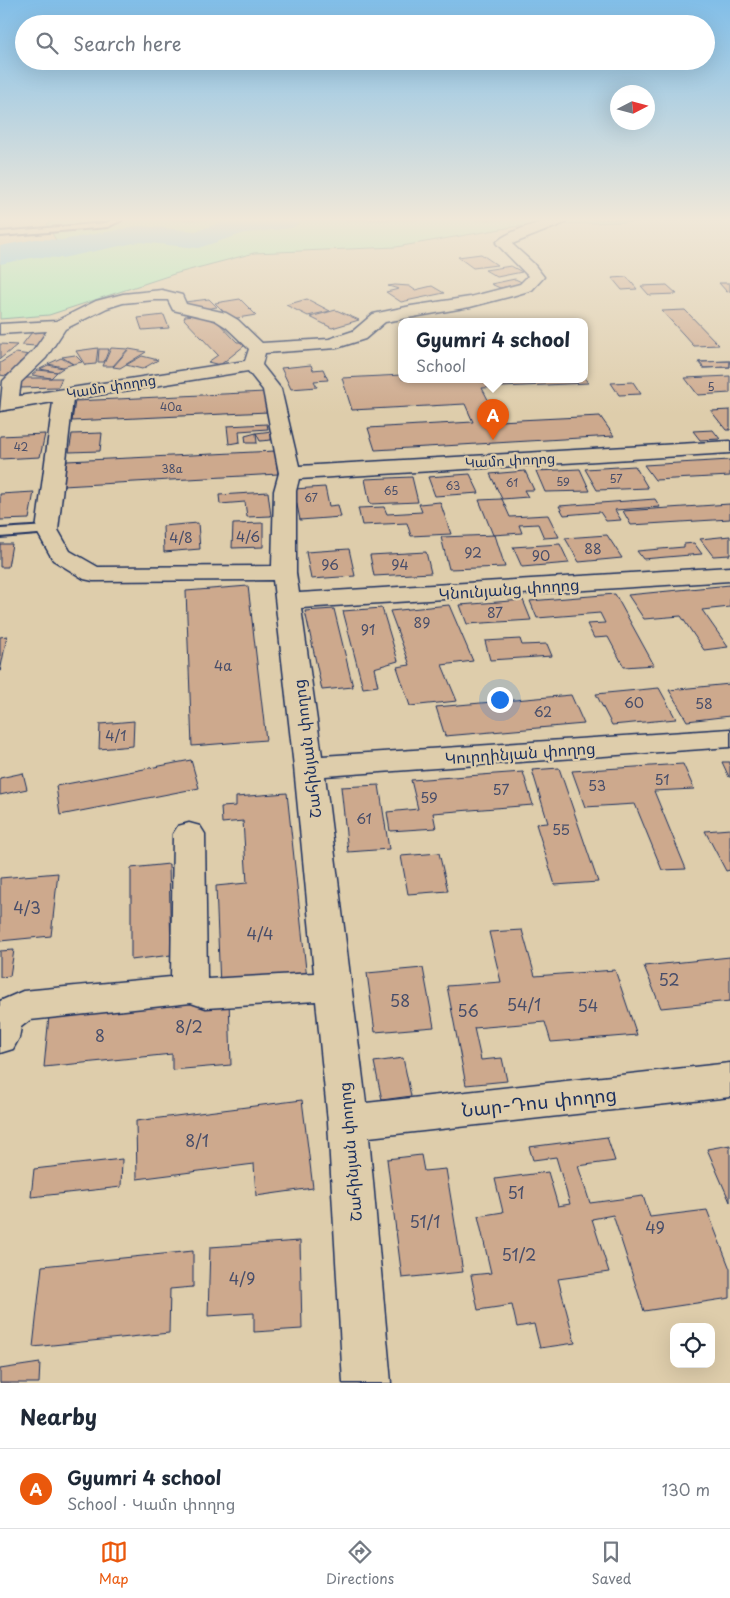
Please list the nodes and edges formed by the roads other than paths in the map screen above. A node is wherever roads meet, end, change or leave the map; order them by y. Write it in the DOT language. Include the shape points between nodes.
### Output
graph roads {
  1 [pos="528,285"];
  2 [pos="60,326"];
  3 [pos="0,329"];
  4 [pos="255,356"];
  5 [pos="64,394"];
  6 [pos="4,404"];
  7 [pos="730,447"];
  8 [pos="290,473"];
  9 [pos="47,530"];
  10 [pos="0,533"];
  11 [pos="730,574"];
  12 [pos="286,587"];
  13 [pos="730,738"];
  14 [pos="309,767"];
  15 [pos="189,834"];
  16 [pos="333,986"];
  17 [pos="192,989"];
  18 [pos="0,1038"];
  19 [pos="730,1080"];
  20 [pos="348,1122"];
  21 [pos="367,1383"];
  1 -- 4 [label="street, Կամո փողոց" via="470,302 379,318 359,335 331,344"];
  2 -- 3 [label="street"];
  2 -- 4 [label="street, Շահինյան փողոց" via="104,302 135,296 168,295 176,298 179,307 191,312 214,314 228,320"];
  2 -- 6 [label="street" via="40,354 12,381"];
  4 -- 5 [label="street, Կամո փողոց"];
  4 -- 8 [label="street, Շահինյան փողոց" via="272,389"];
  5 -- 6 [label="street, Կամո փողոց"];
  5 -- 9 [label="street"];
  7 -- 8 [label="street, Կամո փողոց"];
  8 -- 12 [label="street, Շահինյան փողոց" via="285,491"];
  9 -- 10 [label="lane"];
  9 -- 12 [label="street, Կնունյանց փողոց" via="61,555 93,574"];
  11 -- 12 [label="street, Կնունյանց փողոց"];
  12 -- 14 [label="street, Շահինյան փողոց"];
  13 -- 14 [label="street, Կուրղինյան փողոց"];
  14 -- 16 [label="street, Շահինյան փողոց"];
  15 -- 17 [label="street" via="188,983"];
  16 -- 17 [label="street" via="206,994"];
  16 -- 20 [label="street, Շահինյան փողոց"];
  17 -- 18 [label="street" via="23,1006 8,1014"];
  19 -- 20 [label="street, Նար-Դոս փողոց"];
  20 -- 21 [label="street, Շահինյան փողոց"];
}
